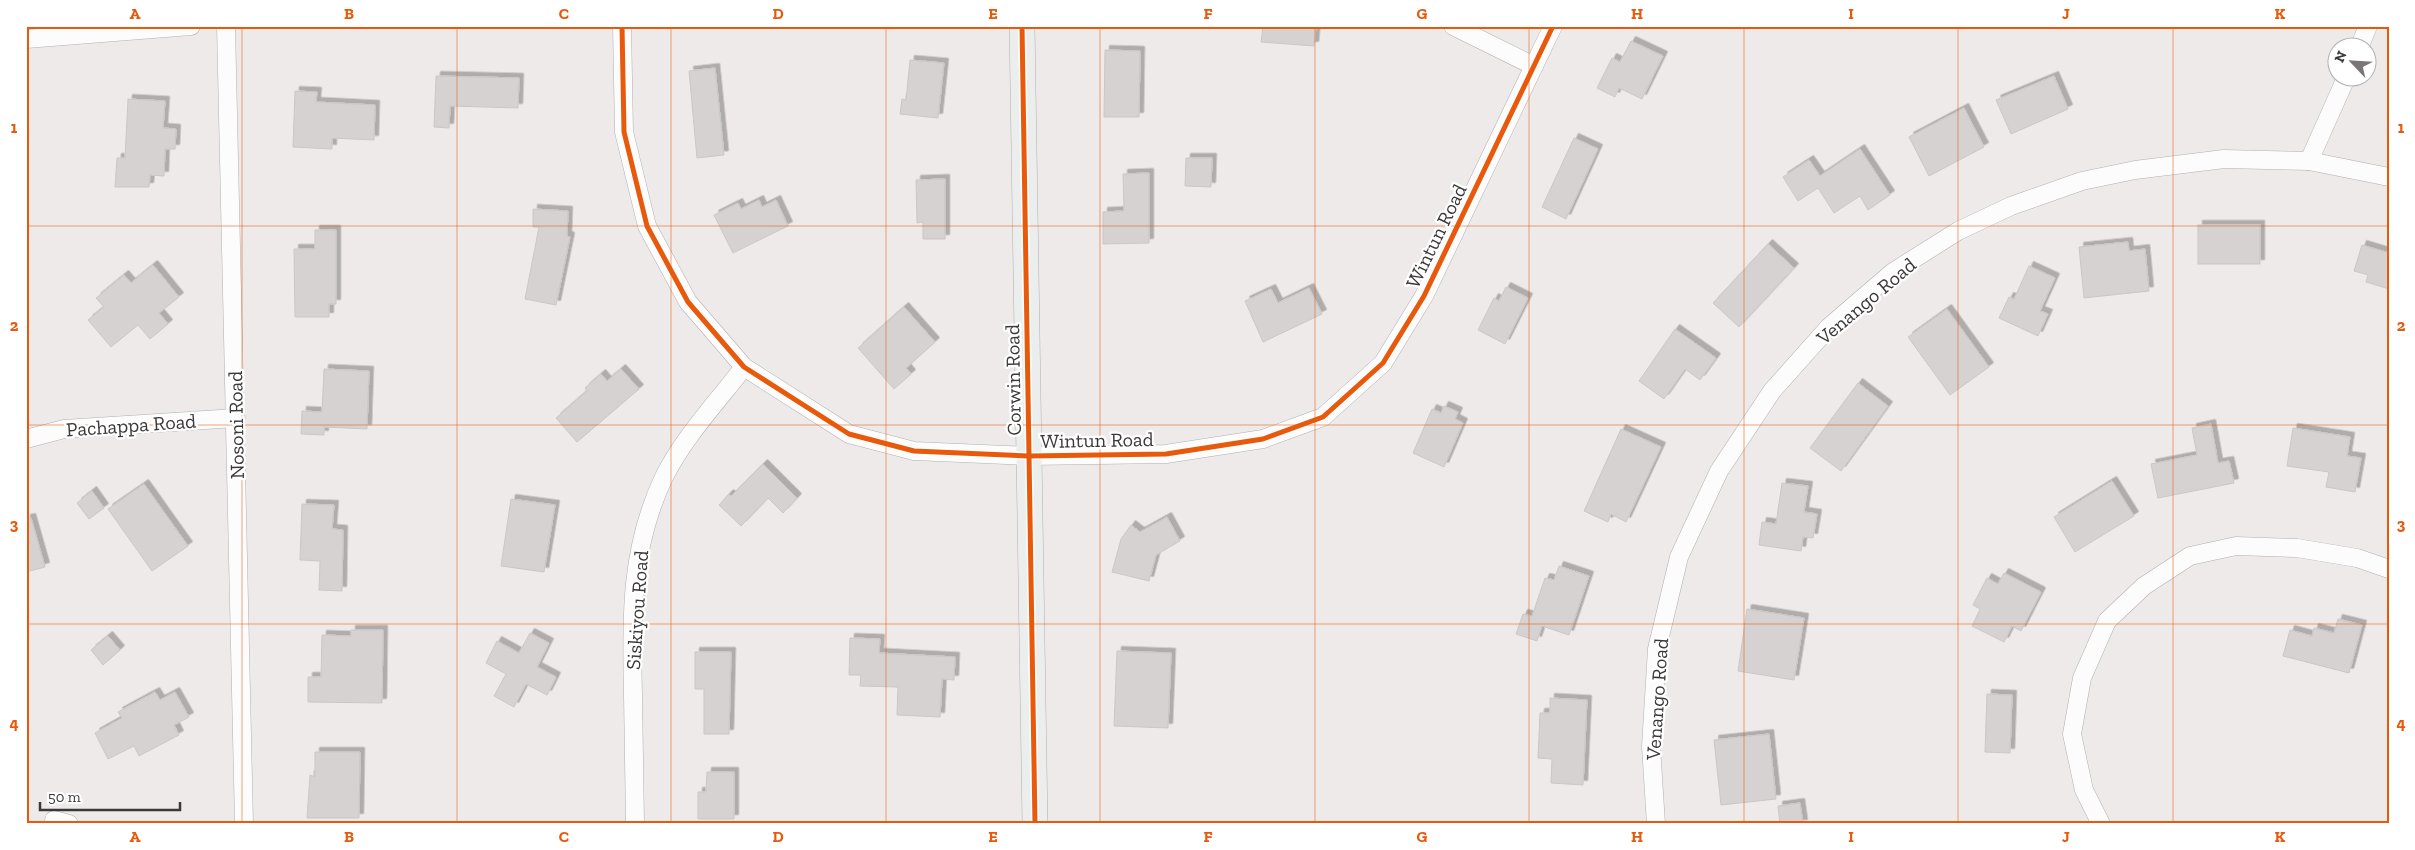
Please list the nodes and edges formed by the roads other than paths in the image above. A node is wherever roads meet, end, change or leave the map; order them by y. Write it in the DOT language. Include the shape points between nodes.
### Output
graph roads {
  1 [pos="191,26"];
  2 [pos="226,26"];
  3 [pos="622,26"];
  4 [pos="1022,26"];
  5 [pos="1453,26"];
  6 [pos="1553,26"];
  7 [pos="2368,26"];
  8 [pos="2363,38"];
  9 [pos="26,39"];
  10 [pos="1534,66"];
  11 [pos="2342,88"];
  12 [pos="2309,161"];
  13 [pos="2389,177"];
  14 [pos="744,367"];
  15 [pos="236,418"];
  16 [pos="26,438"];
  17 [pos="1029,456"];
  18 [pos="2389,569"];
  19 [pos="244,824"];
  20 [pos="635,824"];
  21 [pos="1034,824"];
  22 [pos="1656,824"];
  23 [pos="2101,824"];
  1 -- 9 [label="street"];
  2 -- 15 [label="street, Nosoni Road"];
  3 -- 14 [label="street, Wintun Road" via="624,132 648,226 688,302"];
  4 -- 17 [label="main road, Corwin Road"];
  5 -- 10 [label="street"];
  6 -- 10 [label="street, Wintun Road"];
  7 -- 8 [label="street"];
  10 -- 17 [label="street, Wintun Road" via="1424,296 1383,363 1324,417 1263,439 1166,454"];
  11 -- 12 [label="street"];
  12 -- 13 [label="street, Venango Road"];
  12 -- 22 [label="street, Venango Road" via="2224,159 2135,170 2064,187 1958,231 1893,272 1829,327 1772,391 1720,471 1679,557 1657,649 1651,746"];
  14 -- 17 [label="street, Wintun Road" via="849,434 914,452"];
  14 -- 20 [label="street, Siskiyou Road" via="688,439 665,476 646,520 636,566 632,629"];
  15 -- 16 [label="street, Pachappa Road" via="64,429"];
  15 -- 19 [label="street, Nosoni Road"];
  17 -- 21 [label="main road, Corwin Road"];
  18 -- 23 [label="street" via="2357,558 2297,548 2236,546 2190,556 2144,586 2108,622 2082,678 2072,734 2084,790"];
}
